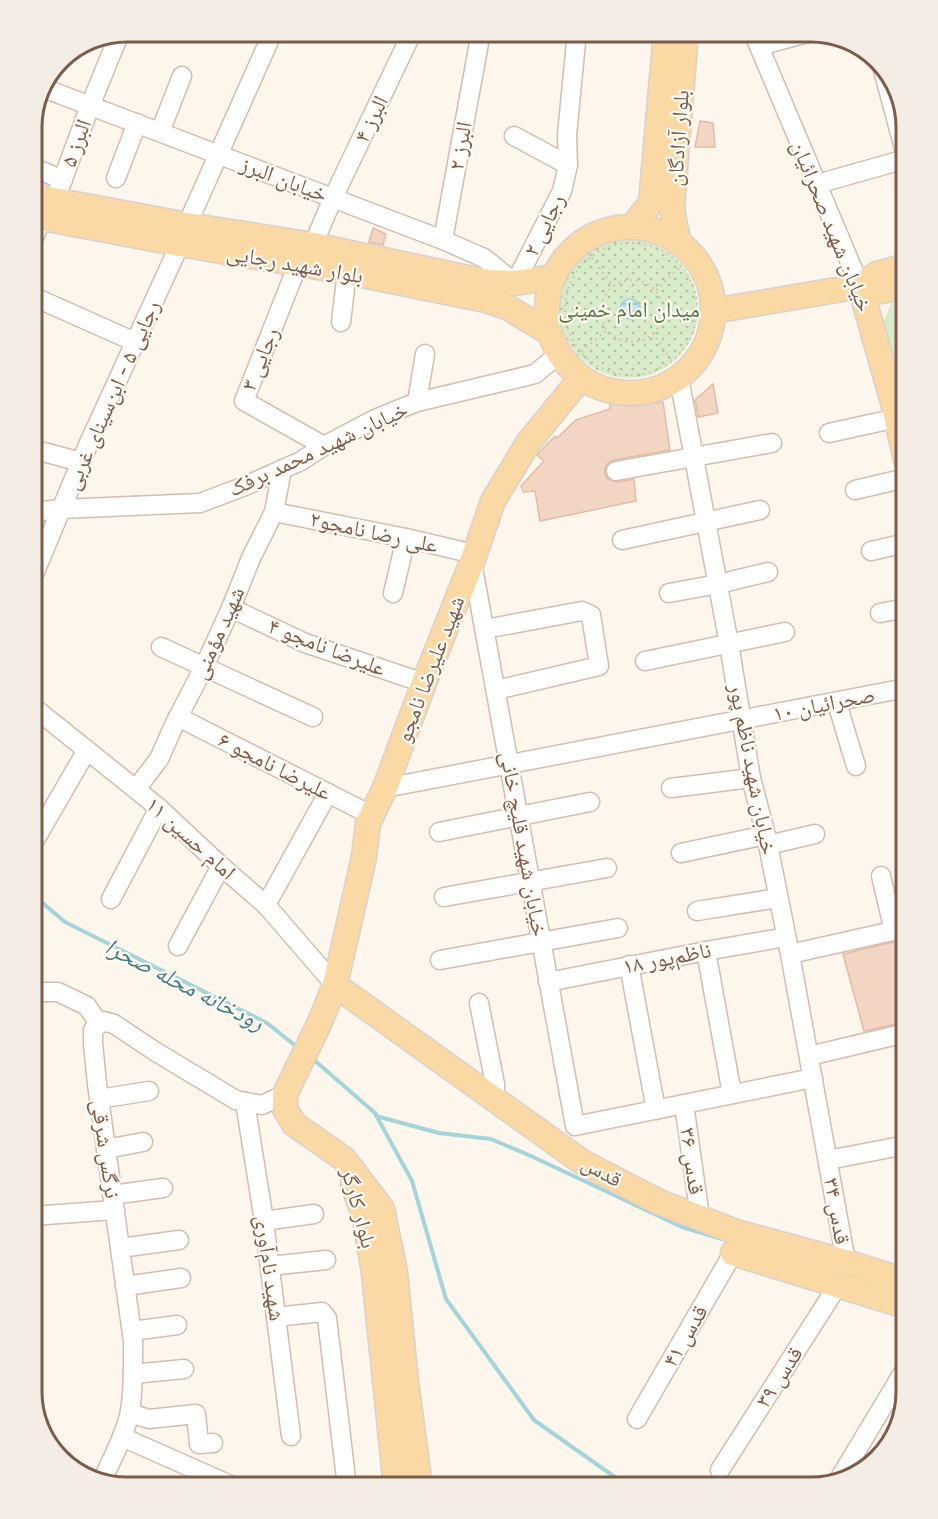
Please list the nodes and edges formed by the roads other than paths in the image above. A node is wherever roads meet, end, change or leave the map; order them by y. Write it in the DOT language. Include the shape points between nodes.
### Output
graph roads {
  1 [pos="269,42"];
  2 [pos="408,42"];
  3 [pos="479,42"];
  4 [pos="576,42"];
  5 [pos="665,42"];
  6 [pos="685,42"];
  7 [pos="757,42"];
  8 [pos="116,43"];
  9 [pos="182,76"];
  10 [pos="51,91"];
  11 [pos="90,106"];
  12 [pos="137,123"];
  13 [pos="160,132"];
  14 [pos="514,136"];
  15 [pos="219,154"];
  16 [pos="896,160"];
  17 [pos="568,165"];
  18 [pos="116,178"];
  19 [pos="817,184"];
  20 [pos="333,198"];
  21 [pos="45,202"];
  22 [pos="632,227"];
  23 [pos="183,234"];
  24 [pos="443,240"];
  25 [pos="305,255"];
  26 [pos="681,258"];
  27 [pos="896,269"];
  28 [pos="347,272"];
  29 [pos="553,277"];
  30 [pos="515,283"];
  31 [pos="860,286"];
  32 [pos="896,288"];
  33 [pos="42,300"];
  34 [pos="713,311"];
  35 [pos="341,322"];
  36 [pos="135,342"];
  37 [pos="425,354"];
  38 [pos="569,355"];
  39 [pos="675,367"];
  40 [pos="417,402"];
  41 [pos="896,414"];
  42 [pos="896,418"];
  43 [pos="829,433"];
  44 [pos="772,443"];
  45 [pos="324,446"];
  46 [pos="42,452"];
  47 [pos="693,456"];
  48 [pos="81,462"];
  49 [pos="282,469"];
  50 [pos="616,471"];
  51 [pos="896,480"];
  52 [pos="855,490"];
  53 [pos="61,509"];
  54 [pos="760,510"];
  55 [pos="42,511"];
  56 [pos="274,512"];
  57 [pos="706,522"];
  58 [pos="405,538"];
  59 [pos="622,540"];
  60 [pos="896,545"];
  61 [pos="870,551"];
  62 [pos="42,555"];
  63 [pos="473,558"];
  64 [pos="768,572"];
  65 [pos="718,584"];
  66 [pos="393,593"];
  67 [pos="669,593"];
  68 [pos="231,608"];
  69 [pos="896,610"];
  70 [pos="880,613"];
  71 [pos="485,629"];
  72 [pos="785,632"];
  73 [pos="729,644"];
  74 [pos="161,647"];
  75 [pos="645,661"];
  76 [pos="204,667"];
  77 [pos="424,683"];
  78 [pos="496,690"];
  79 [pos="896,690"];
  80 [pos="837,703"];
  81 [pos="178,717"];
  82 [pos="313,717"];
  83 [pos="42,718"];
  84 [pos="742,720"];
  85 [pos="87,750"];
  86 [pos="509,765"];
  87 [pos="856,766"];
  88 [pos="751,778"];
  89 [pos="385,788"];
  90 [pos="671,788"];
  91 [pos="136,789"];
  92 [pos="328,793"];
  93 [pos="590,802"];
  94 [pos="159,808"];
  95 [pos="371,815"];
  96 [pos="519,816"];
  97 [pos="42,828"];
  98 [pos="439,832"];
  99 [pos="815,834"];
  100 [pos="767,840"];
  101 [pos="681,853"];
  102 [pos="221,866"];
  103 [pos="607,868"];
  104 [pos="881,876"];
  105 [pos="531,882"];
  106 [pos="444,897"];
  107 [pos="778,898"];
  108 [pos="111,899"];
  109 [pos="266,905"];
  110 [pos="697,911"];
  111 [pos="896,919"];
  112 [pos="618,928"];
  113 [pos="896,931"];
  114 [pos="541,942"];
  115 [pos="178,946"];
  116 [pos="788,946"];
  117 [pos="706,951"];
  118 [pos="440,960"];
  119 [pos="629,965"];
  120 [pos="548,982"];
  121 [pos="335,985"];
  122 [pos="42,992"];
  123 [pos="479,1003"];
  124 [pos="99,1024"];
  125 [pos="896,1035"];
  126 [pos="809,1056"];
  127 [pos="813,1078"];
  128 [pos="149,1091"];
  129 [pos="285,1094"];
  130 [pos="732,1094"];
  131 [pos="99,1099"];
  132 [pos="495,1100"];
  133 [pos="245,1101"];
  134 [pos="684,1104"];
  135 [pos="656,1110"];
  136 [pos="143,1142"];
  137 [pos="896,1147"];
  138 [pos="106,1149"];
  139 [pos="344,1159"];
  140 [pos="828,1160"];
  141 [pos="163,1188"];
  142 [pos="114,1202"];
  143 [pos="42,1214"];
  144 [pos="314,1214"];
  145 [pos="700,1217"];
  146 [pos="264,1221"];
  147 [pos="178,1240"];
  148 [pos="120,1248"];
  149 [pos="733,1252"];
  150 [pos="794,1259"];
  151 [pos="326,1260"];
  152 [pos="846,1262"];
  153 [pos="270,1266"];
  154 [pos="181,1278"];
  155 [pos="896,1278"];
  156 [pos="838,1285"];
  157 [pos="125,1286"];
  158 [pos="896,1303"];
  159 [pos="276,1317"];
  160 [pos="177,1325"];
  161 [pos="132,1331"];
  162 [pos="184,1369"];
  163 [pos="134,1374"];
  164 [pos="896,1385"];
  165 [pos="130,1413"];
  166 [pos="637,1419"];
  167 [pos="291,1436"];
  168 [pos="122,1437"];
  169 [pos="213,1443"];
  170 [pos="845,1469"];
  171 [pos="720,1470"];
  172 [pos="105,1473"];
  173 [pos="201,1477"];
  174 [pos="346,1477"];
  175 [pos="395,1477"];
  176 [pos="419,1477"];
  1 -- 15 [label="street, رجایی ۵ - ابن‌سینای غربی"];
  2 -- 20 [label="street, البرز ۴"];
  3 -- 24 [label="street, البرز ۲"];
  4 -- 17 [label="street, رجایی ۲"];
  5 -- 22 [label="main road, بلوار آزادگان" via="651,203"];
  6 -- 26 [label="main road, بلوار آزادگان" via="672,207"];
  7 -- 19 [label="street, خیابان شهید صحرائیان"];
  8 -- 11 [label="street, البرز ۵"];
  9 -- 13 [label="street"];
  10 -- 11 [label="street, خیابان البرز"];
  11 -- 12 [label="street, خیابان البرز"];
  11 -- 21 [label="street, البرز ۵"];
  12 -- 13 [label="street, خیابان البرز"];
  12 -- 18 [label="street"];
  13 -- 15 [label="street, خیابان البرز"];
  14 -- 17 [label="street"];
  15 -- 20 [label="street, خیابان البرز"];
  15 -- 23 [label="street, رجایی ۵ - ابن‌سینای غربی"];
  16 -- 19 [label="street"];
  17 -- 30 [label="street, رجایی ۲" via="562,191"];
  19 -- 31 [label="street, خیابان شهید صحرائیان"];
  20 -- 24 [label="street, خیابان البرز"];
  20 -- 25 [label="street, البرز ۴"];
  21 -- 23 [label="main road, بلوار شهید رجایی"];
  22 -- 26 [label="main road" via="656,231"];
  22 -- 29 [label="main road" via="607,230 584,240 566,256"];
  23 -- 25 [label="main road, بلوار شهید رجایی"];
  23 -- 36 [label="street, رجایی ۵ - ابن‌سینای غربی"];
  24 -- 30 [label="street, خیابان البرز" via="484,258"];
  25 -- 28 [label="main road, بلوار شهید رجایی"];
  25 -- 30 [label="main road, بلوار شهید رجایی"];
  25 -- 45 [label="street, رجایی ۳" via="244,401"];
  26 -- 34 [label="main road" via="698,262 709,285"];
  27 -- 31 [label="main road" via="877,274"];
  28 -- 35 [label="street"];
  28 -- 38 [label="main road, بلوار شهید رجایی" via="507,307"];
  29 -- 30 [label="main road, بلوار شهید رجایی"];
  29 -- 38 [label="main road" via="547,316"];
  31 -- 32 [label="main road" via="882,291"];
  31 -- 34 [label="main road"];
  31 -- 41 [label="main road, خیابان شهید صحرائیان"];
  33 -- 36 [label="street"];
  34 -- 39 [label="main road" via="709,337 697,360"];
  36 -- 48 [label="street, رجایی ۵ - ابن‌سینای غربی"];
  37 -- 40 [label="street"];
  38 -- 39 [label="main road" via="604,390 630,394 655,390"];
  38 -- 40 [label="street, خیابان شهید محمد برفک" via="536,375"];
  38 -- 63 [label="main road, شهید علیرضا نامجو" via="528,443 493,501"];
  39 -- 47 [label="street, خیابان شهید ناظم پور"];
  40 -- 45 [label="street, خیابان شهید محمد برفک"];
  42 -- 43 [label="street"];
  44 -- 47 [label="street"];
  45 -- 49 [label="street, خیابان شهید محمد برفک"];
  46 -- 48 [label="street"];
  47 -- 50 [label="street"];
  47 -- 57 [label="street, خیابان شهید ناظم پور"];
  48 -- 53 [label="street, رجایی ۵ - ابن‌سینای غربی"];
  49 -- 53 [label="street, خیابان شهید محمد برفک" via="200,503"];
  49 -- 56 [label="street, شهید مؤمنی"];
  51 -- 52 [label="street"];
  53 -- 55 [label="street, خیابان شهید محمد برفک"];
  53 -- 62 [label="street, رجایی ۵ - ابن‌سینای غربی"];
  54 -- 57 [label="street"];
  56 -- 58 [label="street, علی رضا نامجو۲"];
  56 -- 68 [label="street, شهید مؤمنی"];
  57 -- 59 [label="street"];
  57 -- 65 [label="street, خیابان شهید ناظم پور"];
  58 -- 63 [label="street, علی رضا نامجو۲"];
  58 -- 66 [label="street"];
  60 -- 61 [label="street"];
  63 -- 71 [label="street, خیابان شهید قلیچ خانی"];
  63 -- 77 [label="main road, شهید علیرضا نامجو"];
  64 -- 65 [label="street"];
  65 -- 67 [label="street"];
  65 -- 73 [label="street, خیابان شهید ناظم پور"];
  68 -- 76 [label="street, شهید مؤمنی"];
  68 -- 77 [label="street, علیرضا نامجو ۴" via="305,643"];
  69 -- 70 [label="street"];
  71 -- 78 [label="street, خیابان شهید قلیچ خانی"];
  71 -- 78 [label="street" via="582,611 591,615 599,666"];
  72 -- 73 [label="street"];
  73 -- 75 [label="street"];
  73 -- 84 [label="street, خیابان شهید ناظم پور"];
  74 -- 76 [label="street"];
  76 -- 81 [label="street, شهید مؤمنی"];
  76 -- 82 [label="street"];
  77 -- 89 [label="main road, شهید علیرضا نامجو"];
  78 -- 86 [label="street, خیابان شهید قلیچ خانی"];
  79 -- 80 [label="street, صحرائیان ۱۰"];
  80 -- 84 [label="street, صحرائیان ۱۰"];
  80 -- 87 [label="street"];
  81 -- 91 [label="street, شهید مؤمنی" via="159,759"];
  81 -- 92 [label="street, علیرضا نامجو ۶"];
  83 -- 85 [label="street, امام حسین ۱۱"];
  84 -- 86 [label="street, صحرائیان ۱۰"];
  84 -- 88 [label="street, خیابان شهید ناظم پور"];
  85 -- 91 [label="street, امام حسین ۱۱"];
  85 -- 97 [label="street"];
  86 -- 89 [label="street, صحرائیان ۱۰"];
  86 -- 96 [label="street, خیابان شهید قلیچ خانی"];
  88 -- 90 [label="street"];
  88 -- 100 [label="street, خیابان شهید ناظم پور"];
  89 -- 95 [label="main road, شهید علیرضا نامجو"];
  91 -- 94 [label="street, امام حسین ۱۱"];
  92 -- 95 [label="street, علیرضا نامجو ۶"];
  92 -- 109 [label="street"];
  93 -- 96 [label="street"];
  94 -- 102 [label="street, امام حسین ۱۱"];
  94 -- 108 [label="street"];
  95 -- 121 [label="main road, شهید علیرضا نامجو"];
  96 -- 98 [label="street"];
  96 -- 105 [label="street, خیابان شهید قلیچ خانی"];
  99 -- 100 [label="street"];
  100 -- 101 [label="street"];
  100 -- 107 [label="street, خیابان شهید ناظم پور"];
  102 -- 109 [label="street, امام حسین ۱۱"];
  102 -- 115 [label="street"];
  103 -- 105 [label="street"];
  104 -- 111 [label="street"];
  105 -- 106 [label="street"];
  105 -- 114 [label="street, خیابان شهید قلیچ خانی"];
  107 -- 110 [label="street"];
  107 -- 116 [label="street, خیابان شهید ناظم پور"];
  109 -- 121 [label="street, امام حسین ۱۱"];
  112 -- 114 [label="street"];
  113 -- 116 [label="street, ناظم‌پور ۱۸"];
  114 -- 118 [label="street"];
  114 -- 120 [label="street, خیابان شهید قلیچ خانی"];
  116 -- 117 [label="street, ناظم‌پور ۱۸"];
  116 -- 126 [label="street, خیابان شهید ناظم پور"];
  117 -- 119 [label="street, ناظم‌پور ۱۸"];
  117 -- 130 [label="street"];
  119 -- 120 [label="street, ناظم‌پور ۱۸"];
  119 -- 135 [label="street"];
  120 -- 135 [label="street, خیابان شهید قلیچ خانی" via="575,1126"];
  121 -- 129 [label="main road, شهید علیرضا نامجو"];
  121 -- 132 [label="main road, قدس"];
  122 -- 124 [label="street" via="58,992 87,1006"];
  123 -- 132 [label="street"];
  124 -- 131 [label="street, نرگس شرقی" via="93,1030"];
  124 -- 133 [label="street" via="114,1024 236,1100"];
  125 -- 126 [label="street"];
  126 -- 127 [label="street, خیابان شهید ناظم پور"];
  127 -- 130 [label="street"];
  127 -- 140 [label="street, خیابان شهید ناظم پور"];
  128 -- 131 [label="street"];
  129 -- 133 [label="street" via="262,1105"];
  129 -- 139 [label="main road" via="285,1109 294,1124"];
  130 -- 134 [label="street"];
  131 -- 138 [label="street, نرگس شرقی"];
  132 -- 145 [label="main road, قدس" via="582,1162 657,1201"];
  133 -- 146 [label="street, شهید نام‌آوری"];
  134 -- 135 [label="street"];
  134 -- 145 [label="street, قدس ۳۶"];
  136 -- 138 [label="street"];
  137 -- 140 [label="street"];
  138 -- 142 [label="street, نرگس شرقی"];
  139 -- 175 [label="main road, بلوار کارگر" via="365,1218 374,1273"];
  139 -- 176 [label="main road, بلوار کارگر" via="382,1209 395,1272"];
  140 -- 152 [label="street, قدس ۳۴"];
  141 -- 142 [label="street"];
  142 -- 143 [label="street"];
  142 -- 148 [label="street, نرگس شرقی"];
  144 -- 146 [label="street"];
  145 -- 150 [label="main road, قدس"];
  146 -- 153 [label="street, شهید نام‌آوری"];
  147 -- 148 [label="street"];
  148 -- 157 [label="street, نرگس شرقی"];
  149 -- 150 [label="main road, قدس"];
  149 -- 166 [label="street, قدس ۴۱"];
  150 -- 152 [label="main road, قدس"];
  150 -- 156 [label="main road, قدس"];
  151 -- 153 [label="street"];
  152 -- 155 [label="main road, قدس"];
  153 -- 159 [label="street, شهید نام‌آوری"];
  154 -- 157 [label="street"];
  156 -- 158 [label="main road, قدس"];
  156 -- 171 [label="street, قدس ۳۹"];
  157 -- 161 [label="street, نرگس شرقی"];
  159 -- 167 [label="street, شهید نام‌آوری"];
  159 -- 174 [label="street" via="322,1312 327,1318"];
  160 -- 161 [label="street"];
  161 -- 163 [label="street, نرگس شرقی"];
  162 -- 163 [label="street"];
  163 -- 165 [label="street, نرگس شرقی"];
  164 -- 170 [label="street"];
  165 -- 168 [label="street, نرگس شرقی"];
  165 -- 169 [label="street" via="149,1419 196,1414 200,1444"];
  168 -- 172 [label="street, نرگس شرقی"];
  168 -- 173 [label="street"];
}
